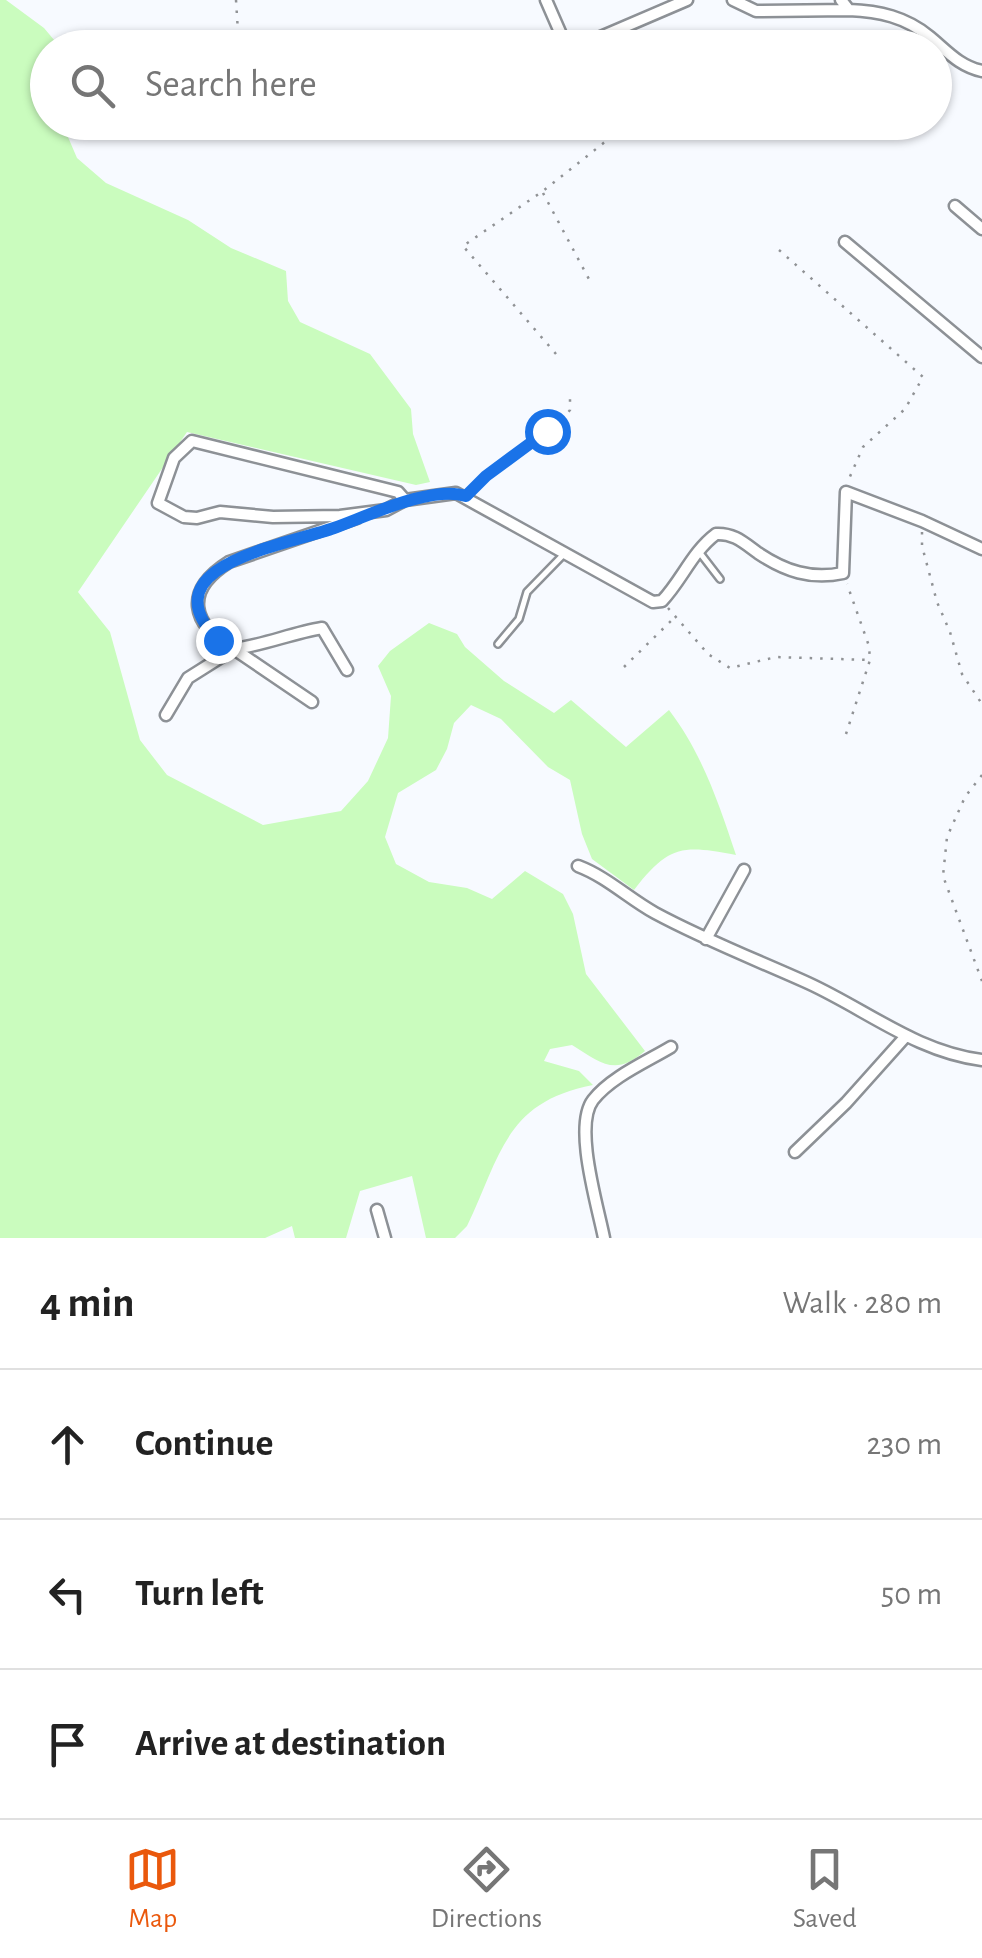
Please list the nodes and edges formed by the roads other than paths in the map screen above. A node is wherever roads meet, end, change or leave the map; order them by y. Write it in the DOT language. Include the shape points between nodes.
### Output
graph roads {
  1 [pos="546,0"];
  2 [pos="687,0"];
  3 [pos="733,0"];
  4 [pos="841,0"];
  5 [pos="848,10"];
  6 [pos="559,30"];
  7 [pos="617,30"];
  8 [pos="919,30"];
  9 [pos="952,56"];
  10 [pos="982,71"];
  11 [pos="955,206"];
  12 [pos="982,229"];
  13 [pos="845,242"];
  14 [pos="982,358"];
  15 [pos="405,500"];
  16 [pos="367,514"];
  17 [pos="982,549"];
  18 [pos="698,551"];
  19 [pos="564,554"];
  20 [pos="720,579"];
  21 [pos="498,644"];
  22 [pos="234,650"];
  23 [pos="347,670"];
  24 [pos="312,702"];
  25 [pos="166,715"];
  26 [pos="578,866"];
  27 [pos="744,870"];
  28 [pos="706,938"];
  29 [pos="906,1036"];
  30 [pos="671,1047"];
  31 [pos="982,1060"];
  32 [pos="795,1152"];
  33 [pos="378,1210"];
  34 [pos="385,1238"];
  35 [pos="604,1238"];
  1 -- 6 [label="street"];
  2 -- 7 [label="street"];
  3 -- 5 [label="street" via="756,12"];
  4 -- 5 [label="street"];
  5 -- 8 [label="street" via="872,11"];
  9 -- 10 [label="street"];
  11 -- 12 [label="street"];
  13 -- 14 [label="street"];
  15 -- 16 [label="street"];
  15 -- 16 [label="street" via="398,492 192,441 174,458 158,503 197,518 220,512"];
  15 -- 19 [label="street" via="456,492"];
  16 -- 22 [label="street" via="212,573 196,609 204,625"];
  17 -- 18 [label="street" via="846,492 843,573 826,577 786,569 730,534 716,534"];
  18 -- 19 [label="street" via="662,602 643,600"];
  18 -- 20 [label="lane"];
  19 -- 21 [label="lane" via="527,592 519,619"];
  22 -- 23 [label="street" via="322,628"];
  22 -- 24 [label="street"];
  22 -- 25 [label="street" via="188,678"];
  26 -- 28 [label="street"];
  27 -- 28 [label="street"];
  28 -- 29 [label="street"];
  29 -- 31 [label="street" via="952,1056"];
  29 -- 32 [label="street"];
  30 -- 35 [label="street" via="592,1101 586,1117"];
  33 -- 34 [label="street"];
}
